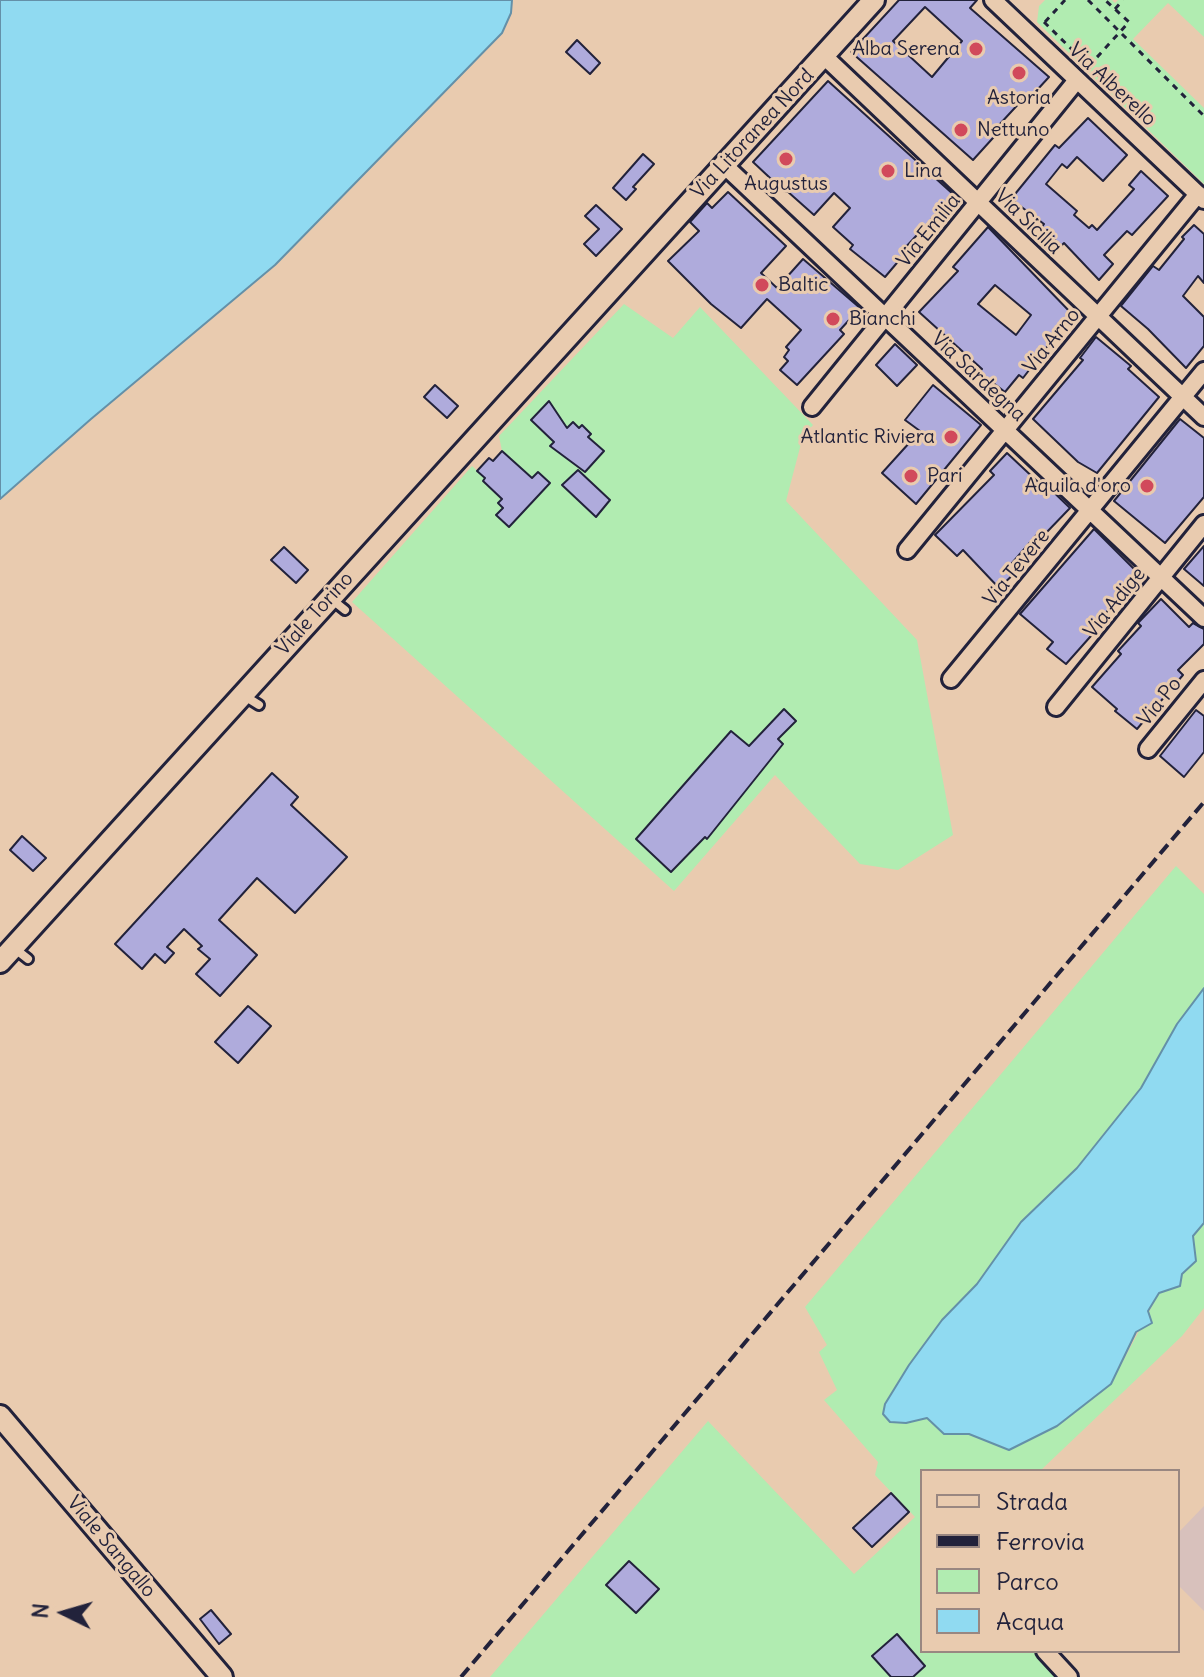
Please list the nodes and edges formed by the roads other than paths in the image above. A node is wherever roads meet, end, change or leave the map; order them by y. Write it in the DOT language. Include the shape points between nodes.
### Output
graph roads {
  1 [pos="874,0"];
  2 [pos="993,0"];
  3 [pos="824,56"];
  4 [pos="1077,80"];
  5 [pos="724,165"];
  6 [pos="1201,197"];
  7 [pos="978,202"];
  8 [pos="631,266"];
  9 [pos="1098,316"];
  10 [pos="885,317"];
  11 [pos="1204,371"];
  12 [pos="1183,397"];
  13 [pos="812,407"];
  14 [pos="1204,417"];
  15 [pos="1006,430"];
  16 [pos="1090,510"];
  17 [pos="1204,524"];
  18 [pos="907,550"];
  19 [pos="1161,577"];
  20 [pos="1204,618"];
  21 [pos="951,679"];
  22 [pos="1204,680"];
  23 [pos="1056,707"];
  24 [pos="1148,749"];
  25 [pos="14,956"];
  26 [pos="0,1416"];
  27 [pos="1047,1653"];
  28 [pos="222,1677"];
  29 [pos="1069,1677"];
  1 -- 3 [label="street, Via Litoranea Nord"];
  2 -- 4 [label="street, Via Alberello"];
  3 -- 5 [label="street, Via Litoranea Nord"];
  3 -- 7 [label="street, Via Sicilia"];
  4 -- 6 [label="street, Via Alberello"];
  4 -- 7 [label="street, Via Emilia"];
  5 -- 8 [label="street, Via Litoranea Nord"];
  5 -- 10 [label="street, Via Sardegna"];
  6 -- 9 [label="street, Via Arno"];
  7 -- 9 [label="street, Via Sicilia"];
  7 -- 10 [label="street, Via Emilia"];
  8 -- 25 [label="street, Viale Torino" via="338,604"];
  9 -- 12 [label="street, Via Sicilia"];
  9 -- 15 [label="street, Via Arno"];
  10 -- 13 [label="street, Via Emilia"];
  10 -- 15 [label="street, Via Sardegna"];
  11 -- 12 [label="street, Via Tevere"];
  12 -- 14 [label="street, Via Sicilia"];
  12 -- 16 [label="street, Via Tevere"];
  15 -- 16 [label="street, Via Sardegna"];
  15 -- 18 [label="street, Via Arno"];
  16 -- 19 [label="street, Via Sardegna"];
  16 -- 21 [label="street, Via Tevere"];
  17 -- 19 [label="street, Via Adige"];
  19 -- 20 [label="street, Via Sardegna"];
  19 -- 23 [label="street, Via Adige"];
  22 -- 24 [label="street, Via Po"];
  26 -- 28 [label="street, Viale Sangallo"];
  27 -- 29 [label="street"];
}
